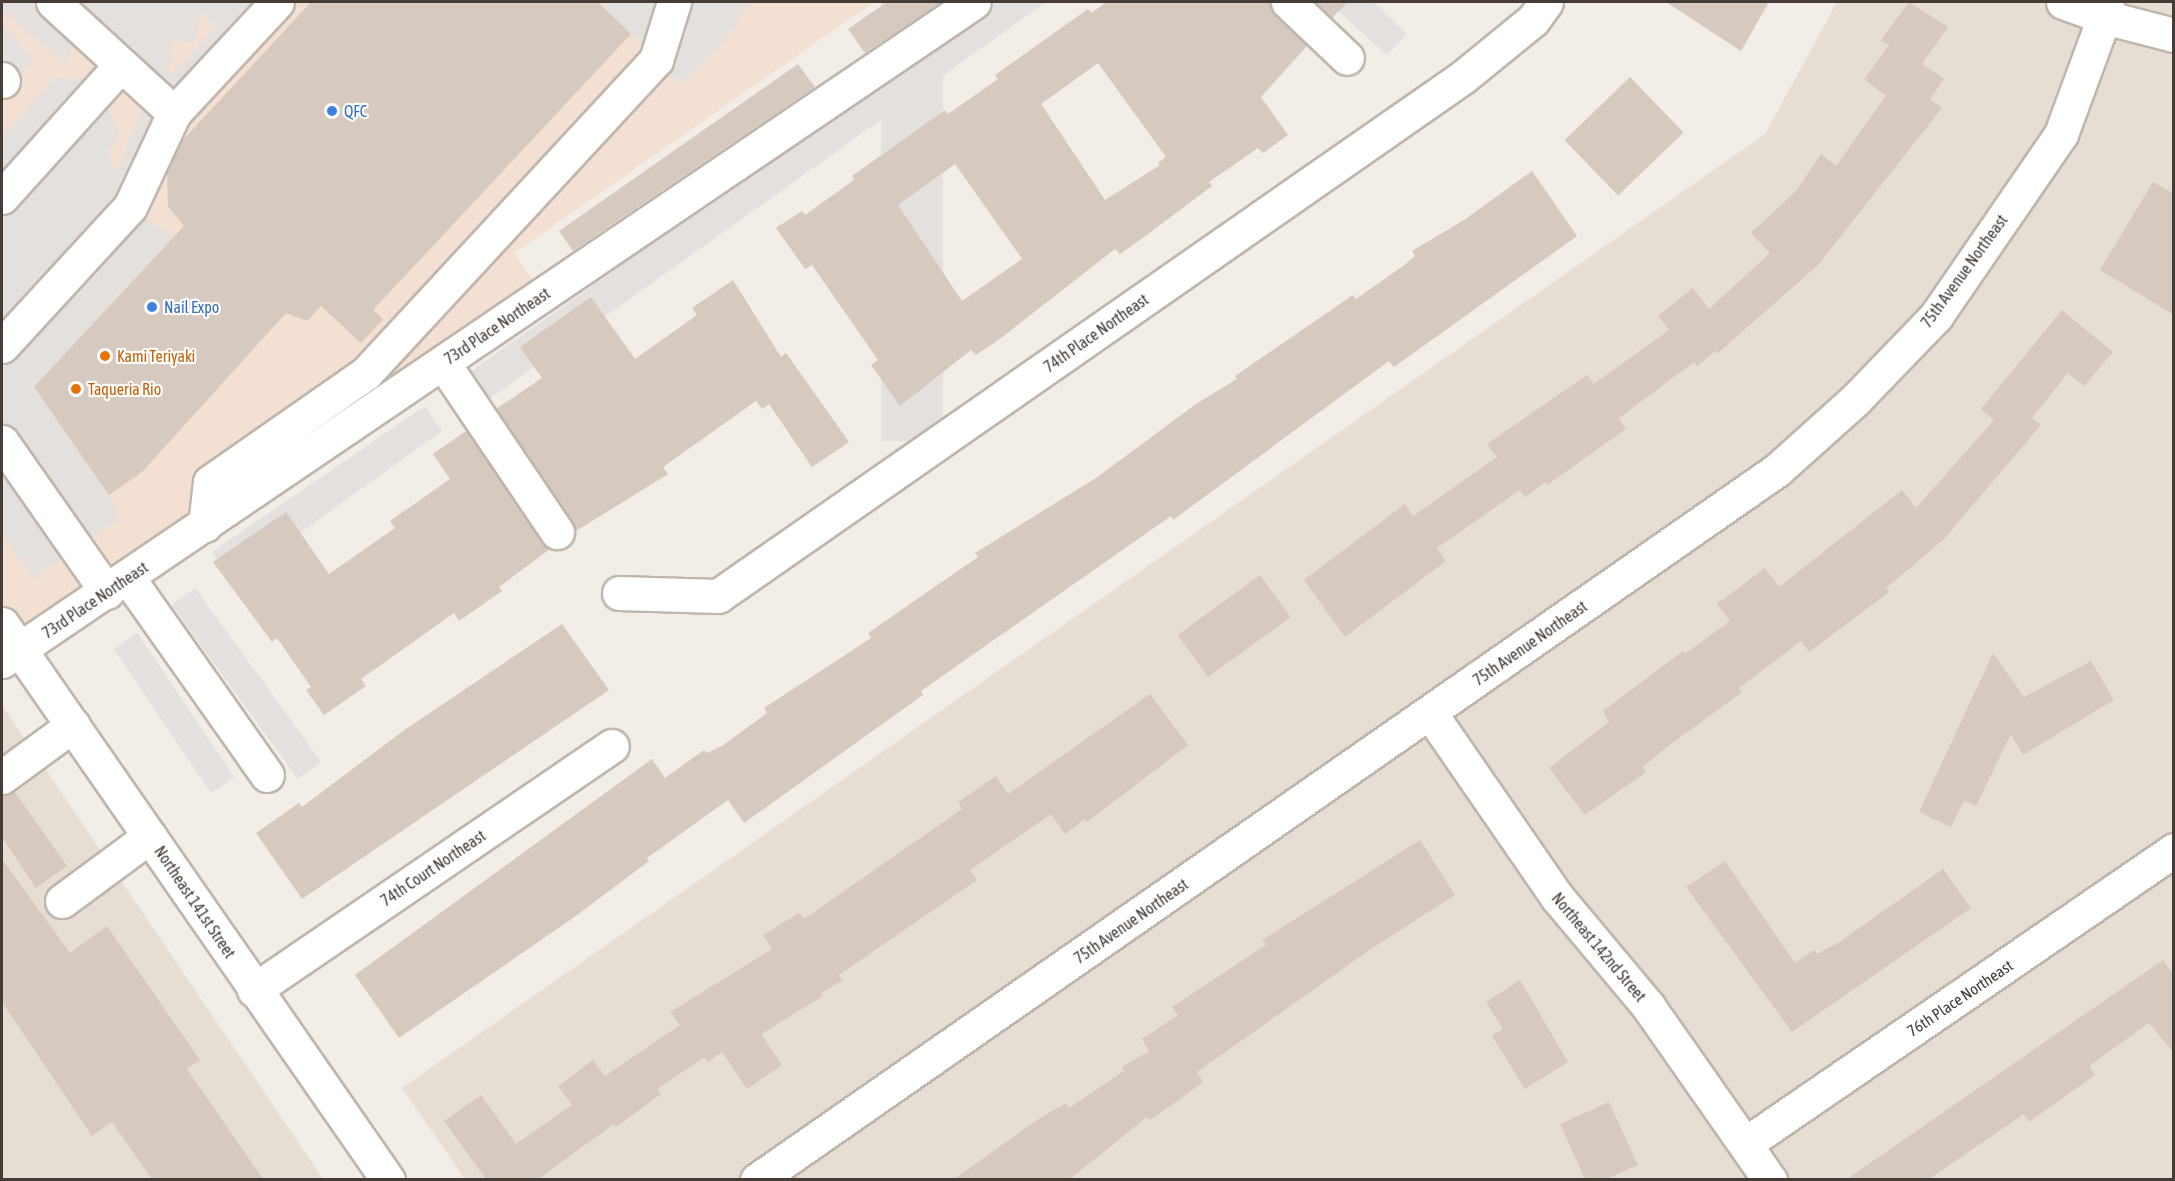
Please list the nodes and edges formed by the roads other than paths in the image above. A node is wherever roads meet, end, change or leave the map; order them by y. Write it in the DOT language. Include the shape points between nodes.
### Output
graph roads {
  1 [pos="53,2"];
  2 [pos="277,2"];
  3 [pos="674,2"];
  4 [pos="974,2"];
  5 [pos="1288,2"];
  6 [pos="1546,2"];
  7 [pos="2063,2"];
  8 [pos="2105,9"];
  9 [pos="2174,35"];
  10 [pos="1347,58"];
  11 [pos="121,65"];
  12 [pos="174,113"];
  13 [pos="2,197"];
  14 [pos="2,346"];
  15 [pos="443,363"];
  16 [pos="2,442"];
  17 [pos="205,525"];
  18 [pos="557,532"];
  19 [pos="117,585"];
  20 [pos="620,593"];
  21 [pos="2,624"];
  22 [pos="11,656"];
  23 [pos="1430,713"];
  24 [pos="73,725"];
  25 [pos="612,746"];
  26 [pos="267,775"];
  27 [pos="2,777"];
  28 [pos="150,836"];
  29 [pos="2174,850"];
  30 [pos="62,901"];
  31 [pos="254,990"];
  32 [pos="1745,1144"];
  33 [pos="388,1179"];
  34 [pos="757,1179"];
  35 [pos="1770,1179"];
  1 -- 11 [label="street"];
  2 -- 12 [label="street"];
  3 -- 17 [label="street" via="656,60 366,373 210,482"];
  4 -- 15 [label="street, 73rd Place Northeast"];
  5 -- 10 [label="street"];
  6 -- 20 [label="street, 74th Place Northeast" via="1533,20 1463,77 718,596"];
  7 -- 8 [label="street"];
  8 -- 9 [label="street"];
  8 -- 23 [label="street, 75th Avenue Northeast" via="2061,134 1935,316 1855,400 1777,470"];
  11 -- 12 [label="street"];
  11 -- 13 [label="street"];
  12 -- 14 [label="street" via="130,207"];
  15 -- 17 [label="street, 73rd Place Northeast"];
  15 -- 18 [label="street"];
  16 -- 19 [label="street"];
  17 -- 19 [label="street, 73rd Place Northeast"];
  19 -- 22 [label="street, 73rd Place Northeast"];
  19 -- 26 [label="street"];
  21 -- 22 [label="street, Northeast 141st Street"];
  22 -- 24 [label="street, Northeast 141st Street"];
  23 -- 32 [label="street, Northeast 142nd Street" via="1557,897 1648,1006"];
  23 -- 34 [label="street, 75th Avenue Northeast"];
  24 -- 27 [label="street"];
  24 -- 28 [label="street, Northeast 141st Street"];
  25 -- 31 [label="street, 74th Court Northeast"];
  28 -- 30 [label="street"];
  28 -- 31 [label="street, Northeast 141st Street"];
  29 -- 32 [label="street, 76th Place Northeast"];
  31 -- 33 [label="street, Northeast 141st Street"];
  32 -- 35 [label="street, Northeast 142nd Street"];
}
